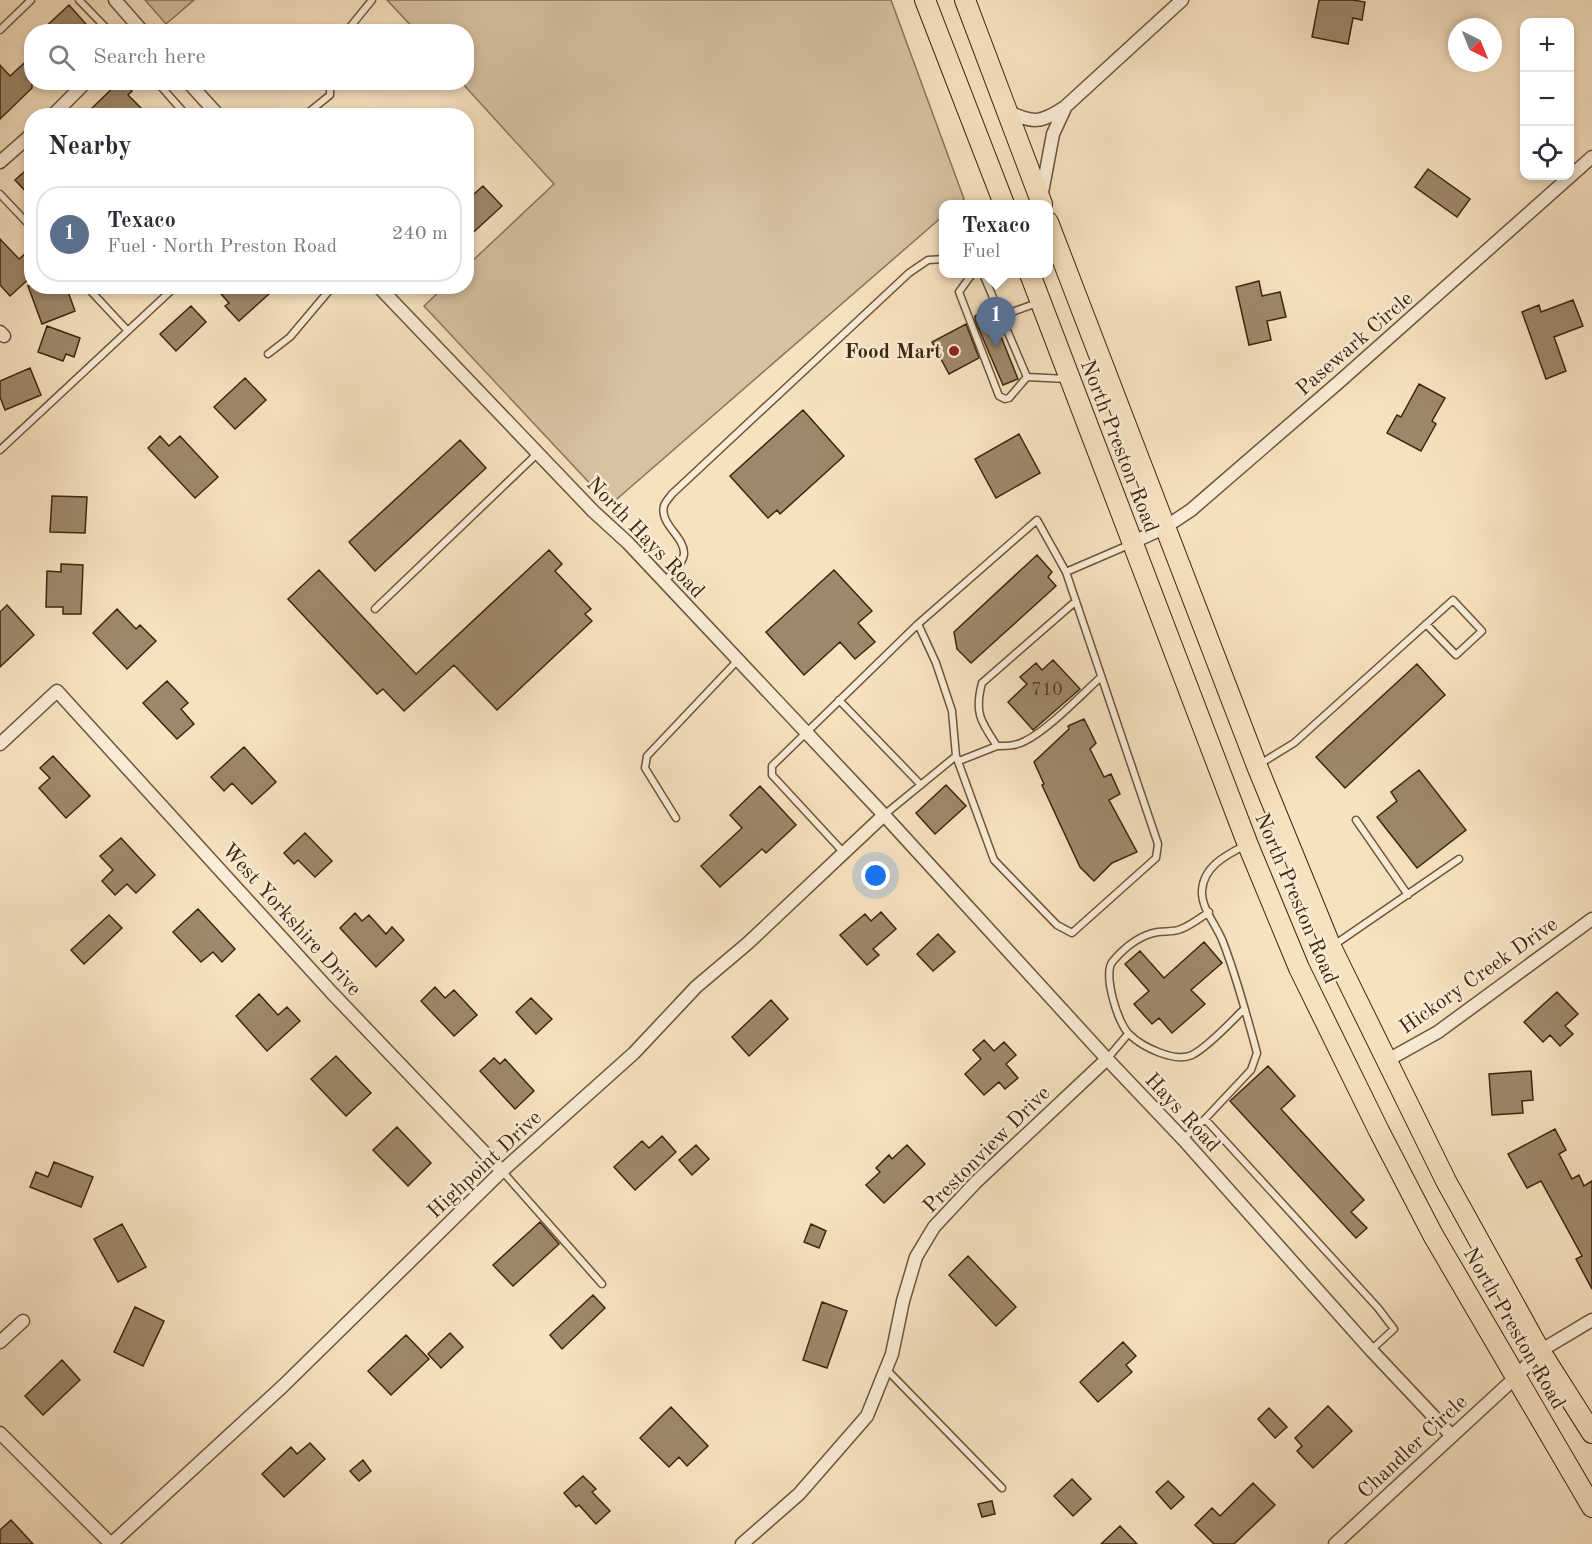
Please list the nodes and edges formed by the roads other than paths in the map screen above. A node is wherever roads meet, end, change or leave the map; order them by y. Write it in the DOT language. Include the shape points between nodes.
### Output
graph roads {
  1 [pos="32,0"];
  2 [pos="79,0"];
  3 [pos="115,0"];
  4 [pos="372,0"];
  5 [pos="925,0"];
  6 [pos="964,0"];
  7 [pos="1182,0"];
  8 [pos="102,24"];
  9 [pos="136,24"];
  10 [pos="352,24"];
  11 [pos="0,30"];
  12 [pos="78,90"];
  13 [pos="164,90"];
  14 [pos="195,90"];
  15 [pos="330,90"];
  16 [pos="1065,107"];
  17 [pos="60,108"];
  18 [pos="179,108"];
  19 [pos="212,108"];
  20 [pos="314,108"];
  21 [pos="1007,111"];
  22 [pos="24,141"];
  23 [pos="1592,157"];
  24 [pos="0,162"];
  25 [pos="0,194"];
  26 [pos="1002,200"];
  27 [pos="1040,200"];
  28 [pos="1042,200"];
  29 [pos="24,220"];
  30 [pos="1053,235"];
  31 [pos="939,259"];
  32 [pos="969,278"];
  33 [pos="985,278"];
  34 [pos="1032,278"];
  35 [pos="93,294"];
  36 [pos="167,294"];
  37 [pos="326,294"];
  38 [pos="386,294"];
  39 [pos="1040,302"];
  40 [pos="1001,316"];
  41 [pos="128,331"];
  42 [pos="268,354"];
  43 [pos="1027,377"];
  44 [pos="1069,379"];
  45 [pos="0,450"];
  46 [pos="538,453"];
  47 [pos="1164,528"];
  48 [pos="1131,543"];
  49 [pos="1066,572"];
  50 [pos="664,582"];
  51 [pos="1076,601"];
  52 [pos="375,609"];
  53 [pos="918,624"];
  54 [pos="1426,624"];
  55 [pos="738,660"];
  56 [pos="1101,677"];
  57 [pos="839,700"];
  58 [pos="806,732"];
  59 [pos="0,744"];
  60 [pos="998,746"];
  61 [pos="957,759"];
  62 [pos="1257,766"];
  63 [pos="921,785"];
  64 [pos="884,815"];
  65 [pos="676,818"];
  66 [pos="1356,820"];
  67 [pos="1248,845"];
  68 [pos="845,854"];
  69 [pos="1459,859"];
  70 [pos="1408,895"];
  71 [pos="1209,912"];
  72 [pos="1592,919"];
  73 [pos="1331,947"];
  74 [pos="1244,1009"];
  75 [pos="1128,1034"];
  76 [pos="1107,1059"];
  77 [pos="1386,1060"];
  78 [pos="1205,1119"];
  79 [pos="1183,1139"];
  80 [pos="502,1172"];
  81 [pos="602,1284"];
  82 [pos="1592,1320"];
  83 [pos="23,1321"];
  84 [pos="0,1342"];
  85 [pos="1371,1350"];
  86 [pos="1540,1351"];
  87 [pos="886,1369"];
  88 [pos="1516,1377"];
  89 [pos="0,1433"];
  90 [pos="1592,1433"];
  91 [pos="1452,1436"];
  92 [pos="1002,1488"];
  93 [pos="1592,1507"];
  94 [pos="111,1544"];
  95 [pos="742,1544"];
  96 [pos="1335,1544"];
  1 -- 11 [label="lane"];
  2 -- 8 [label="lane"];
  3 -- 9 [label="street"];
  4 -- 10 [label="lane"];
  5 -- 26 [label="main road"];
  6 -- 21 [label="main road"];
  7 -- 16 [label="street"];
  12 -- 17 [label="street"];
  13 -- 18 [label="lane"];
  14 -- 19 [label="street"];
  15 -- 20 [label="lane" via="330,95"];
  16 -- 21 [label="street" via="1048,119 1035,121"];
  16 -- 28 [label="street" via="1053,134"];
  21 -- 27 [label="main road"];
  22 -- 24 [label="street"];
  23 -- 47 [label="street, Pasewark Circle" via="1339,382 1191,510"];
  25 -- 29 [label="lane"];
  30 -- 47 [label="main road, North Preston Road"];
  31 -- 50 [label="lane" via="928,260 909,273 672,494 664,507 665,519 684,553"];
  32 -- 43 [label="lane" via="959,292 999,396 1009,398"];
  33 -- 40 [label="lane"];
  34 -- 39 [label="main road, North Preston Road"];
  35 -- 41 [label="lane"];
  36 -- 41 [label="lane"];
  37 -- 42 [label="lane" via="290,337"];
  38 -- 46 [label="street, North Hays Road"];
  39 -- 40 [label="lane"];
  39 -- 44 [label="main road, North Preston Road"];
  40 -- 43 [label="lane"];
  41 -- 45 [label="lane"];
  43 -- 44 [label="lane"];
  44 -- 48 [label="main road, North Preston Road"];
  46 -- 50 [label="street, North Hays Road"];
  46 -- 52 [label="lane"];
  47 -- 48 [label="street, Pasewark Circle"];
  47 -- 62 [label="main road, North Preston Road"];
  48 -- 49 [label="lane"];
  48 -- 67 [label="main road, North Preston Road"];
  49 -- 51 [label="lane"];
  49 -- 53 [label="lane" via="1037,520"];
  50 -- 55 [label="street, North Hays Road"];
  51 -- 56 [label="lane"];
  51 -- 60 [label="lane" via="982,683 978,712"];
  53 -- 57 [label="lane"];
  53 -- 61 [label="lane" via="952,711"];
  54 -- 54 [label="lane" via="1453,600 1482,631 1455,655"];
  54 -- 62 [label="lane" via="1294,743"];
  55 -- 58 [label="street, North Hays Road"];
  55 -- 65 [label="lane" via="647,756 645,768"];
  56 -- 60 [label="lane" via="1040,731 1025,741"];
  56 -- 61 [label="lane" via="1158,844 1156,858 1072,933 1058,925 994,860"];
  57 -- 58 [label="lane"];
  57 -- 63 [label="lane"];
  58 -- 64 [label="street, North Hays Road"];
  58 -- 68 [label="lane" via="772,766 772,775"];
  59 -- 80 [label="street, West Yorkshire Drive" via="57,691 332,993"];
  60 -- 61 [label="lane"];
  61 -- 63 [label="lane"];
  62 -- 73 [label="main road, North Preston Road"];
  63 -- 64 [label="lane"];
  64 -- 68 [label="street, Highpoint Drive"];
  64 -- 76 [label="street, Hays Road"];
  66 -- 70 [label="lane"];
  67 -- 71 [label="lane" via="1221,858 1205,878 1202,892"];
  67 -- 88 [label="main road, North Preston Road" via="1299,968 1379,1131 1443,1253"];
  68 -- 80 [label="street, Highpoint Drive" via="696,987 634,1053"];
  69 -- 70 [label="lane"];
  70 -- 73 [label="lane"];
  71 -- 74 [label="lane" via="1223,941"];
  71 -- 75 [label="lane" via="1180,930 1137,939 1110,963 1108,975 1117,1012"];
  72 -- 77 [label="street, Hickory Creek Drive" via="1438,1032"];
  73 -- 77 [label="main road, North Preston Road"];
  74 -- 75 [label="lane" via="1192,1055 1175,1058"];
  74 -- 78 [label="lane" via="1257,1053 1251,1070"];
  75 -- 76 [label="lane"];
  76 -- 79 [label="street, Hays Road"];
  76 -- 87 [label="street, Prestonview Drive" via="976,1182 934,1227 916,1257"];
  77 -- 86 [label="main road, North Preston Road" via="1446,1181"];
  78 -- 79 [label="lane"];
  78 -- 85 [label="lane" via="1394,1329"];
  79 -- 85 [label="street, Hays Road"];
  80 -- 81 [label="lane"];
  80 -- 94 [label="street, Highpoint Drive" via="284,1385"];
  82 -- 86 [label="street, Chandler Circle"];
  83 -- 84 [label="street"];
  85 -- 91 [label="street, Hays Road"];
  86 -- 88 [label="street, Chandler Circle"];
  86 -- 90 [label="main road, North Preston Road"];
  87 -- 92 [label="lane"];
  87 -- 95 [label="street, Prestonview Drive" via="867,1416 799,1494"];
  88 -- 91 [label="street, Chandler Circle"];
  88 -- 93 [label="main road, North Preston Road"];
  89 -- 94 [label="street"];
  91 -- 96 [label="street, Chandler Circle"];
}
